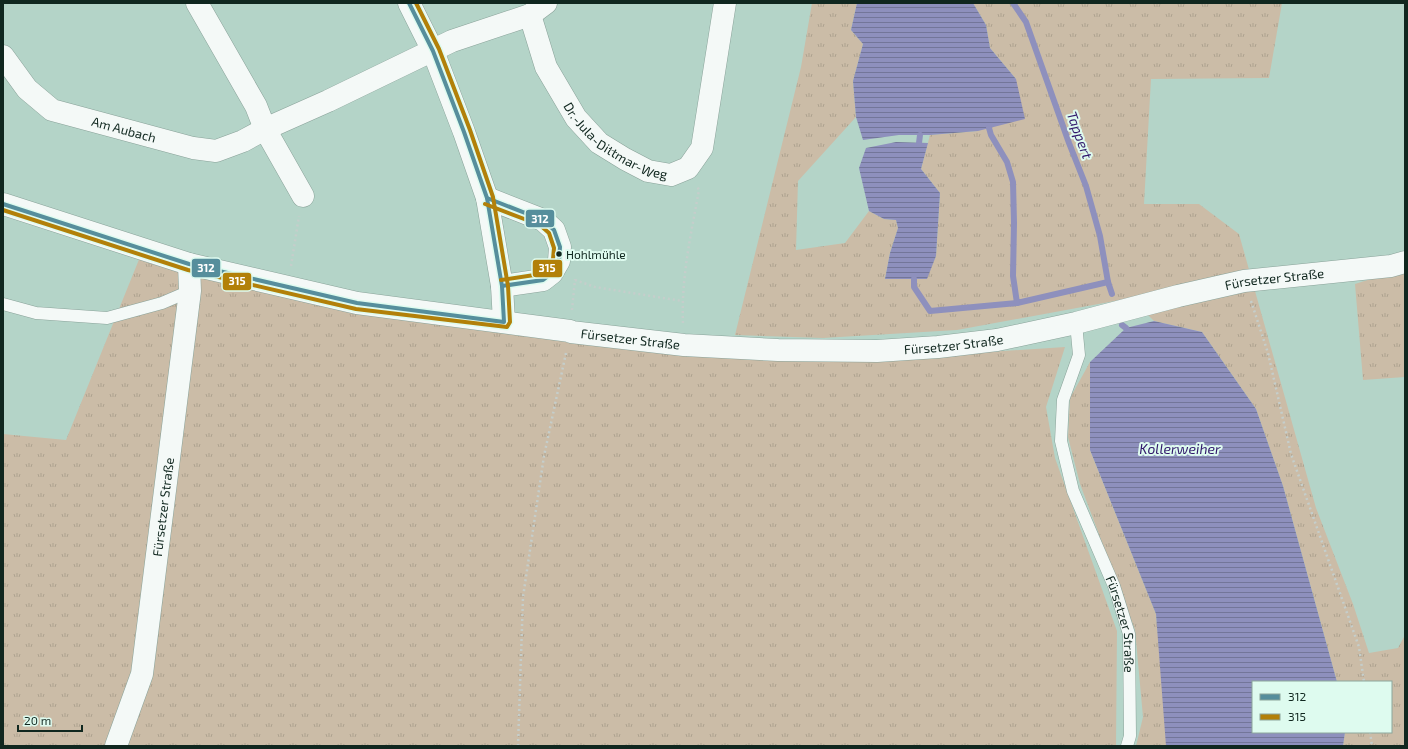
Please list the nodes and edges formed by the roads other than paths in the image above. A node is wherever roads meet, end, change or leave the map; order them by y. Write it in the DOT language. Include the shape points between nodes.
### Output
graph roads {
  1 [pos="197,3"];
  2 [pos="409,3"];
  3 [pos="725,3"];
  4 [pos="538,9"];
  5 [pos="433,51"];
  6 [pos="3,56"];
  7 [pos="266,129"];
  8 [pos="303,196"];
  9 [pos="487,198"];
  10 [pos="3,204"];
  11 [pos="1405,262"];
  12 [pos="189,264"];
  13 [pos="502,286"];
  14 [pos="190,291"];
  15 [pos="3,304"];
  16 [pos="504,322"];
  17 [pos="1076,323"];
  18 [pos="116,746"];
  19 [pos="1127,746"];
  1 -- 7 [label="street" via="256,106"];
  2 -- 5 [label="street"];
  3 -- 4 [label="street, Dr.-Jula-Dittmar-Weg" via="702,148 688,168 670,175 648,171 625,159 599,143 576,118 546,67"];
  4 -- 5 [label="street, Dr.-Jula-Dittmar-Weg" via="452,41"];
  5 -- 7 [label="street, Am Aubach"];
  5 -- 9 [label="street"];
  6 -- 7 [label="street, Am Aubach" via="27,89 52,110 193,148 216,151"];
  7 -- 8 [label="street"];
  9 -- 13 [label="street"];
  9 -- 13 [label="street" via="543,220 554,230 560,247 559,261 552,273 543,280"];
  10 -- 12 [label="street, Fürsetzer Straße"];
  11 -- 17 [label="street, Fürsetzer Straße" via="1383,267 1244,282 1178,296"];
  12 -- 14 [label="street, Fürsetzer Straße"];
  12 -- 16 [label="street, Fürsetzer Straße" via="357,302"];
  13 -- 16 [label="street"];
  14 -- 15 [label="lane" via="162,303 107,318 36,313"];
  14 -- 18 [label="street, Fürsetzer Straße" via="142,674"];
  16 -- 17 [label="street, Fürsetzer Straße" via="684,345 778,350 877,351 997,340"];
  17 -- 19 [label="lane, Fürsetzer Straße" via="1079,355 1063,400 1061,442 1073,491 1114,586 1129,634 1130,736"];
}
